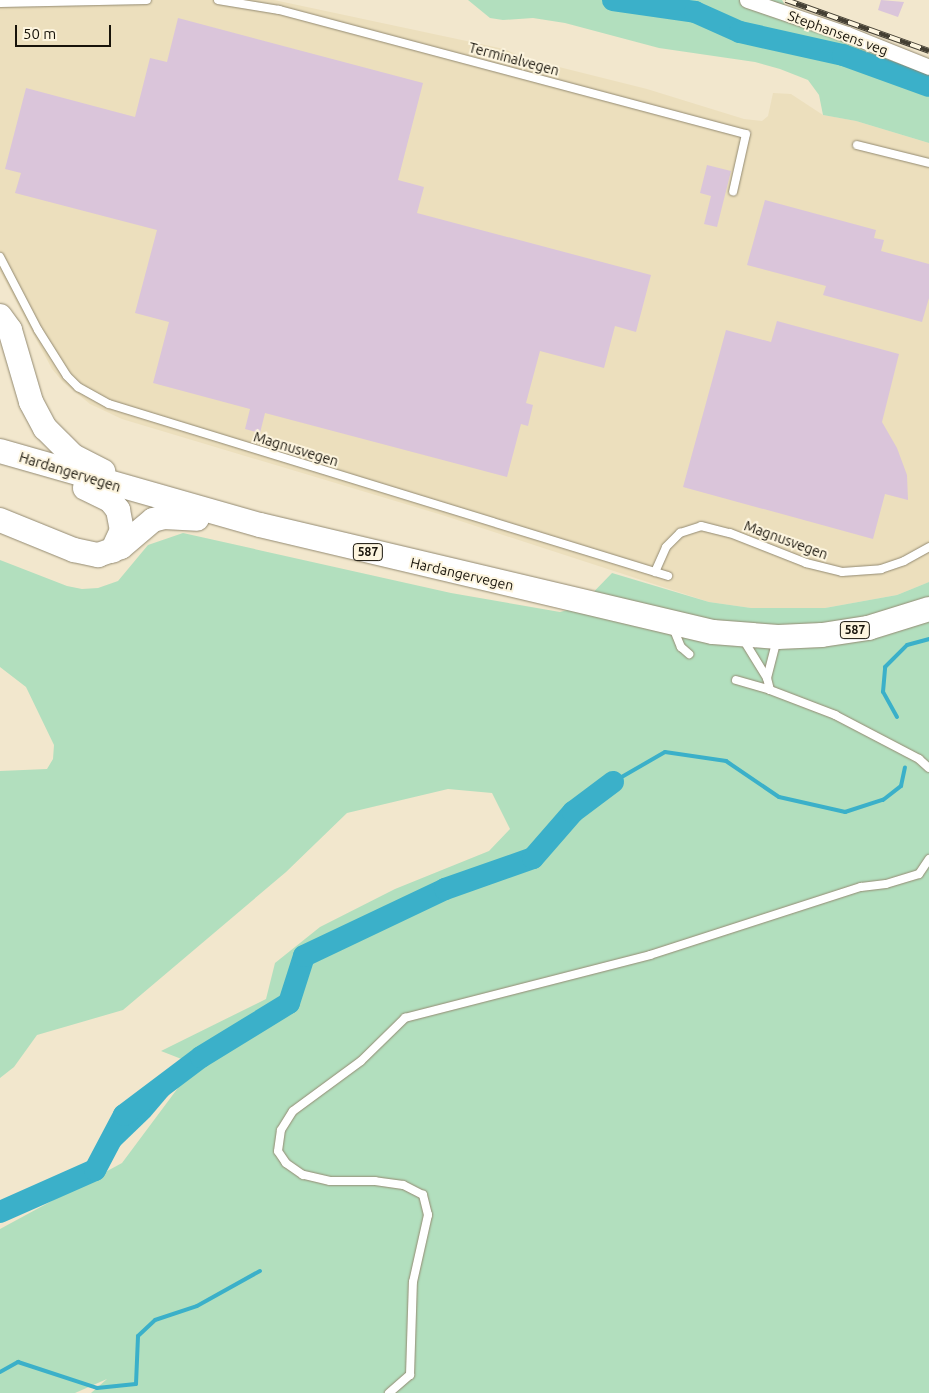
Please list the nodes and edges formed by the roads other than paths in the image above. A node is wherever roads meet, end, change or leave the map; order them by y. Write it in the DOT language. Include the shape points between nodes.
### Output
graph roads {
  1 [pos="147,0"];
  2 [pos="218,0"];
  3 [pos="748,0"];
  4 [pos="0,3"];
  5 [pos="929,67"];
  6 [pos="856,145"];
  7 [pos="929,164"];
  8 [pos="733,192"];
  9 [pos="0,257"];
  10 [pos="0,316"];
  11 [pos="0,451"];
  12 [pos="0,460"];
  13 [pos="0,520"];
  14 [pos="311,538"];
  15 [pos="929,546"];
  16 [pos="112,551"];
  17 [pos="384,556"];
  18 [pos="655,572"];
  19 [pos="668,576"];
  20 [pos="929,609"];
  21 [pos="671,624"];
  22 [pos="740,635"];
  23 [pos="778,637"];
  24 [pos="689,654"];
  25 [pos="767,678"];
  26 [pos="736,680"];
  27 [pos="770,690"];
  28 [pos="929,768"];
  29 [pos="929,859"];
  30 [pos="389,1393"];
  1 -- 4 [label="lane"];
  2 -- 8 [label="lane, Terminalvegen" via="288,12 746,134"];
  3 -- 5 [label="street, Stephansens veg"];
  6 -- 7 [label="lane"];
  9 -- 18 [label="lane, Magnusvegen" via="38,330 67,376 78,387 109,404"];
  10 -- 14 [label="main road, 587" via="10,330 37,415 54,439 73,456 126,478 259,514"];
  11 -- 14 [label="main road, Hardangervegen / 587"];
  12 -- 16 [label="main road" via="94,491 110,500 118,510 122,530"];
  13 -- 16 [label="main road, 587" via="88,554"];
  14 -- 17 [label="main road, Hardangervegen / 587"];
  15 -- 18 [label="lane, Magnusvegen" via="904,561 881,569 842,572 806,563 730,533 701,526 680,533 666,547"];
  16 -- 17 [label="main road, 587" via="153,520 181,517 313,547"];
  17 -- 21 [label="main road, Hardangervegen / 587"];
  18 -- 19 [label="lane, Magnusvegen"];
  20 -- 23 [label="main road, Hardangervegen / 587" via="845,632"];
  21 -- 22 [label="main road, Hardangervegen / 587"];
  21 -- 24 [label="lane" via="676,639"];
  22 -- 23 [label="main road, Hardangervegen / 587"];
  22 -- 25 [label="lane"];
  23 -- 25 [label="lane"];
  25 -- 27 [label="lane"];
  26 -- 27 [label="lane"];
  27 -- 28 [label="lane" via="835,714 903,750"];
  29 -- 30 [label="lane" via="919,874 886,884 861,887 650,956 405,1018 361,1061 293,1111 281,1130 278,1151 286,1163 303,1175 330,1181 403,1185 423,1194 428,1215 413,1282 410,1374"];
}
